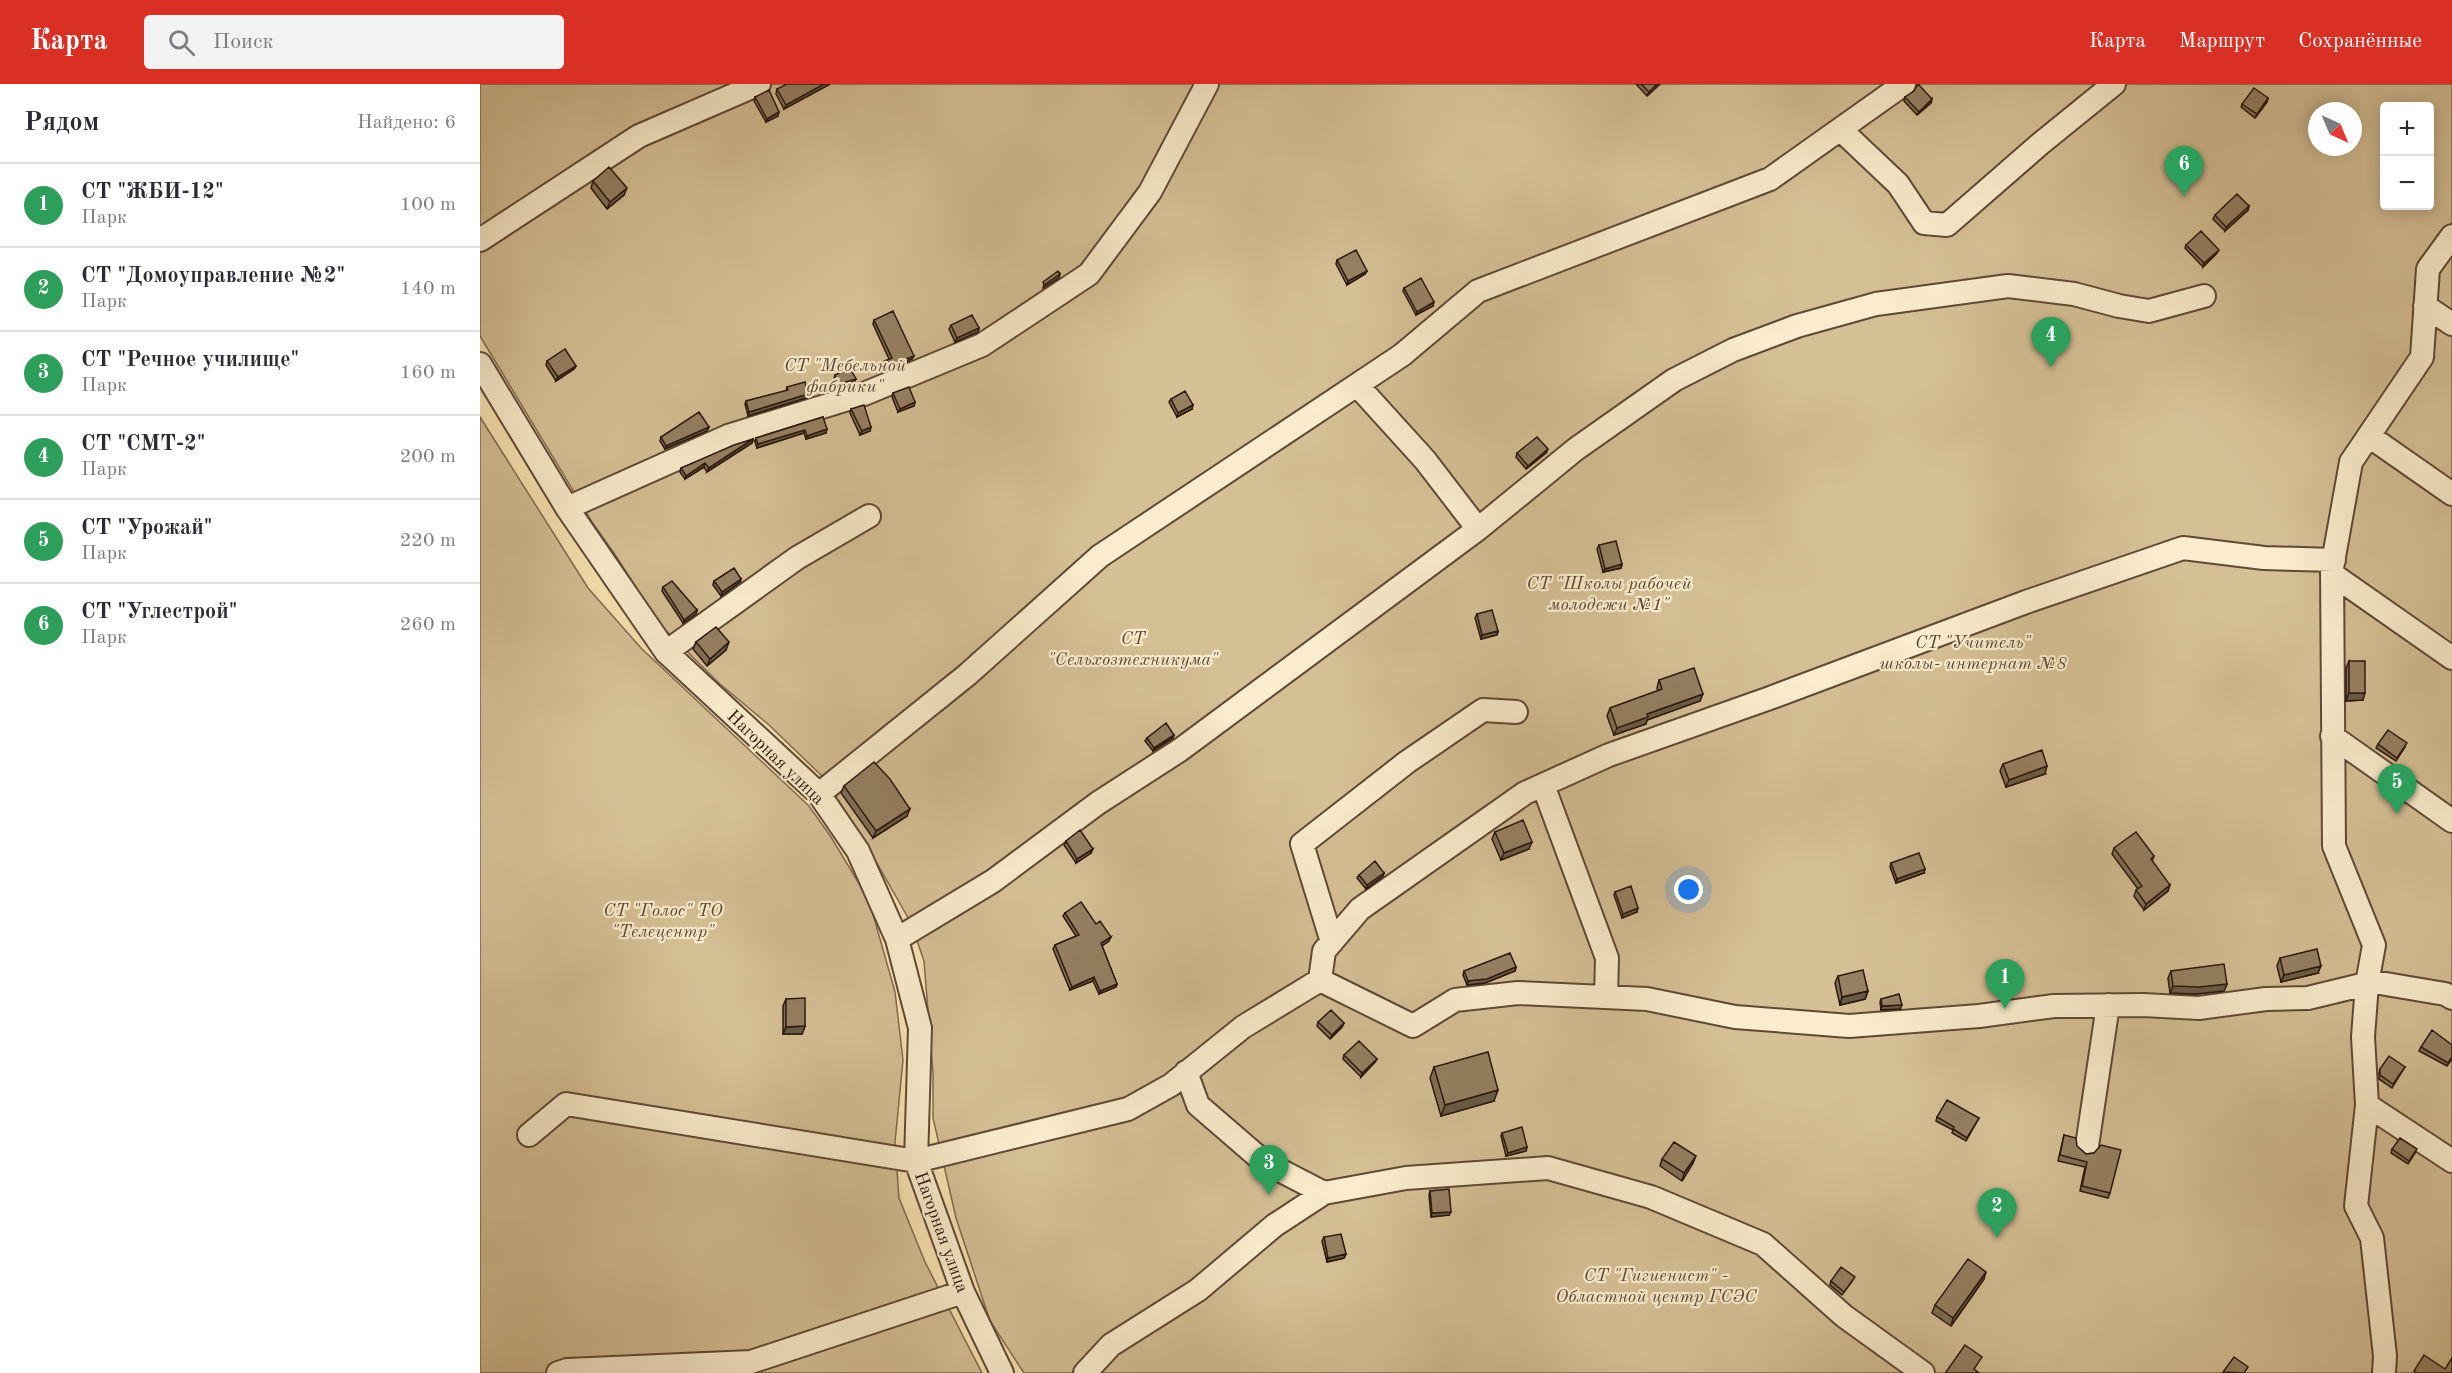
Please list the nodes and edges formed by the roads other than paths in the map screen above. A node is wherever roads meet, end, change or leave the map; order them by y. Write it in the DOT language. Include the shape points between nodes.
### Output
graph roads {
  1 [pos="759,84"];
  2 [pos="1207,84"];
  3 [pos="1904,84"];
  4 [pos="2114,84"];
  5 [pos="1841,130"];
  6 [pos="2452,236"];
  7 [pos="480,240"];
  8 [pos="2204,296"];
  9 [pos="2425,306"];
  10 [pos="2452,324"];
  11 [pos="480,364"];
  12 [pos="1357,384"];
  13 [pos="2369,436"];
  14 [pos="2452,494"];
  15 [pos="567,508"];
  16 [pos="869,516"];
  17 [pos="1478,529"];
  18 [pos="2333,567"];
  19 [pos="666,652"];
  20 [pos="2452,658"];
  21 [pos="1516,712"];
  22 [pos="2332,736"];
  23 [pos="1543,785"];
  24 [pos="819,794"];
  25 [pos="2452,821"];
  26 [pos="897,939"];
  27 [pos="1332,942"];
  28 [pos="1320,980"];
  29 [pos="2367,984"];
  30 [pos="1606,997"];
  31 [pos="2452,998"];
  32 [pos="2108,1005"];
  33 [pos="1186,1072"];
  34 [pos="2367,1105"];
  35 [pos="529,1135"];
  36 [pos="2087,1146"];
  37 [pos="916,1161"];
  38 [pos="2452,1161"];
  39 [pos="1324,1193"];
  40 [pos="963,1292"];
  41 [pos="558,1373"];
  42 [pos="1002,1373"];
  43 [pos="1085,1373"];
  44 [pos="1923,1373"];
  45 [pos="2384,1373"];
  1 -- 7 [label="street" via="639,136"];
  2 -- 15 [label="street" via="1150,192 1089,274 1050,300 982,345 864,394 728,436"];
  3 -- 5 [label="street"];
  4 -- 5 [label="street" via="1947,225 1924,223 1898,184"];
  5 -- 12 [label="street" via="1770,179 1478,291 1402,355"];
  6 -- 9 [label="street" via="2428,269"];
  8 -- 17 [label="street" via="2149,311 2074,294 2008,286 1876,304 1797,326 1732,350 1674,380 1576,449"];
  9 -- 10 [label="street"];
  9 -- 13 [label="street" via="2422,357"];
  11 -- 15 [label="street, Нагорная улица"];
  12 -- 17 [label="street" via="1425,460"];
  12 -- 24 [label="street" via="1100,556 967,675"];
  13 -- 14 [label="street"];
  13 -- 18 [label="street" via="2351,462"];
  15 -- 19 [label="street, Нагорная улица"];
  16 -- 19 [label="street" via="797,558"];
  17 -- 26 [label="street" via="1180,750 1098,803 993,881"];
  18 -- 20 [label="street"];
  18 -- 22 [label="street"];
  18 -- 23 [label="street" via="2182,548 1609,754"];
  19 -- 24 [label="street, Нагорная улица"];
  21 -- 27 [label="street" via="1483,711 1407,762 1302,844"];
  22 -- 25 [label="street"];
  22 -- 29 [label="street" via="2334,846 2374,945"];
  23 -- 27 [label="street" via="1525,793 1360,909"];
  23 -- 30 [label="street" via="1607,958"];
  24 -- 26 [label="street, Нагорная улица" via="858,851"];
  26 -- 37 [label="street, Нагорная улица" via="920,1028"];
  27 -- 28 [label="street" via="1324,951"];
  28 -- 30 [label="street" via="1413,1026 1455,1000 1518,993"];
  28 -- 33 [label="street" via="1243,1027"];
  29 -- 31 [label="street" via="2374,982"];
  29 -- 32 [label="street" via="2308,998 2199,1008"];
  29 -- 34 [label="street" via="2363,1037"];
  30 -- 32 [label="street" via="1647,999 1735,1017 1849,1026 2054,1006"];
  32 -- 36 [label="street"];
  33 -- 37 [label="street" via="1128,1109"];
  33 -- 39 [label="street" via="1198,1106 1264,1162"];
  34 -- 38 [label="street"];
  34 -- 45 [label="street" via="2356,1206 2372,1238"];
  35 -- 37 [label="street" via="566,1104"];
  37 -- 40 [label="street, Нагорная улица"];
  39 -- 43 [label="street" via="1275,1225 1198,1290 1111,1345"];
  39 -- 44 [label="street" via="1406,1178 1548,1168 1651,1197 1763,1244 1844,1316"];
  40 -- 41 [label="street" via="751,1362"];
  40 -- 42 [label="street, Нагорная улица"];
}
